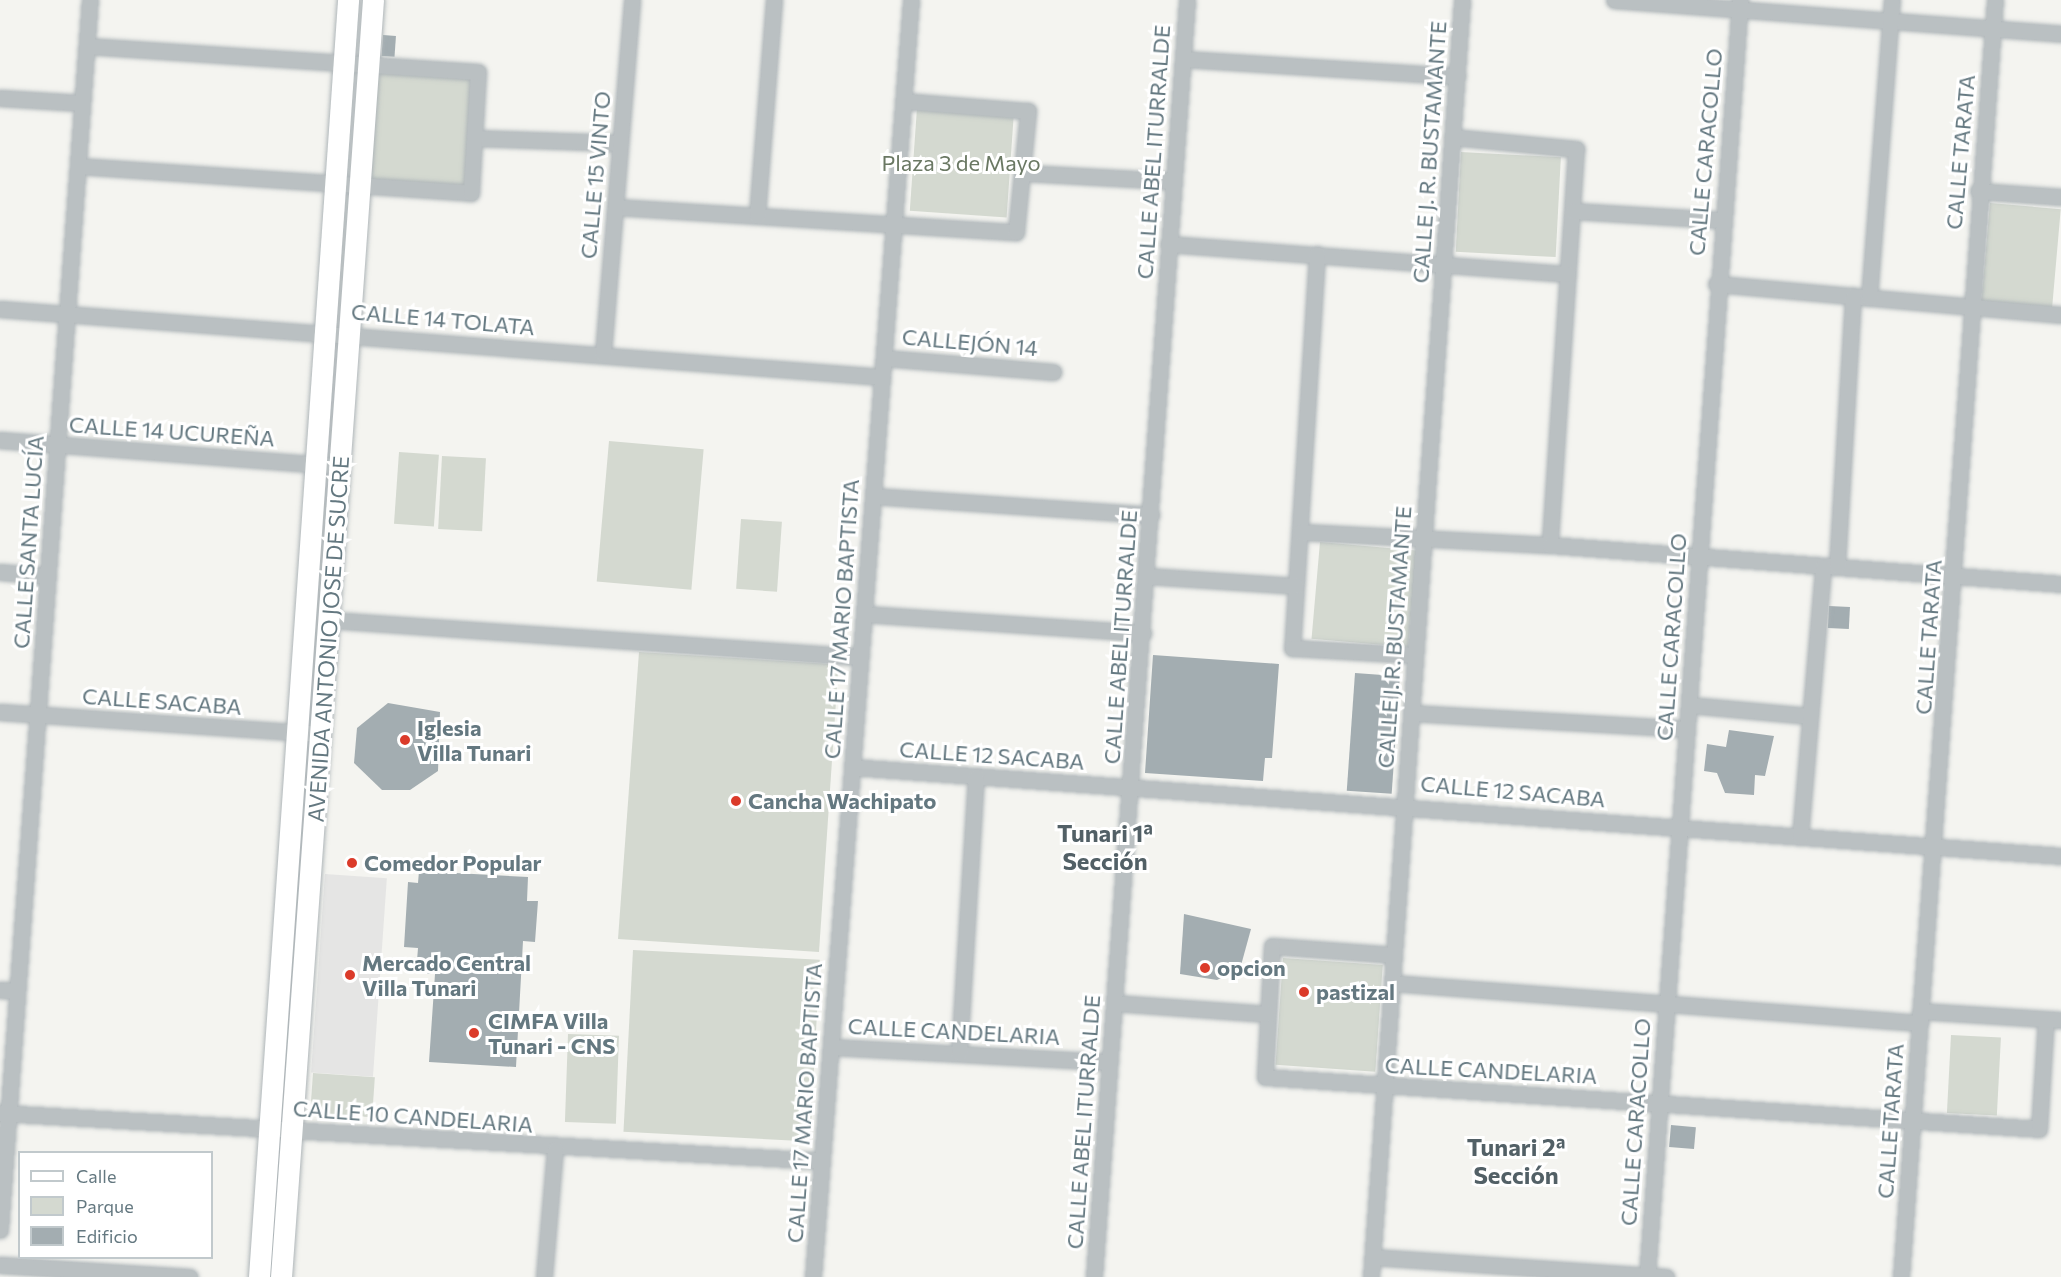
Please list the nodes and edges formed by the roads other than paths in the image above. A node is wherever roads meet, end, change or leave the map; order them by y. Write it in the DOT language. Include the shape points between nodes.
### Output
graph roads {
  1 [pos="90,0"];
  2 [pos="348,0"];
  3 [pos="373,0"];
  4 [pos="632,0"];
  5 [pos="774,0"];
  6 [pos="911,0"];
  7 [pos="1187,0"];
  8 [pos="1462,0"];
  9 [pos="1614,0"];
  10 [pos="1892,0"];
  11 [pos="1995,0"];
  12 [pos="1740,5"];
  13 [pos="1890,22"];
  14 [pos="1993,29"];
  15 [pos="2061,34"];
  16 [pos="87,45"];
  17 [pos="1183,59"];
  18 [pos="345,60"];
  19 [pos="368,61"];
  20 [pos="1457,76"];
  21 [pos="0,98"];
  22 [pos="903,101"];
  23 [pos="82,104"];
  24 [pos="1452,137"];
  25 [pos="474,138"];
  26 [pos="620,143"];
  27 [pos="78,166"];
  28 [pos="1024,173"];
  29 [pos="1172,181"];
  30 [pos="339,183"];
  31 [pos="360,185"];
  32 [pos="1978,191"];
  33 [pos="2061,197"];
  34 [pos="615,207"];
  35 [pos="1574,211"];
  36 [pos="757,216"];
  37 [pos="1721,220"];
  38 [pos="894,224"];
  39 [pos="1168,244"];
  40 [pos="1317,254"];
  41 [pos="1443,262"];
  42 [pos="1568,274"];
  43 [pos="1716,284"];
  44 [pos="1861,297"];
  45 [pos="1970,308"];
  46 [pos="0,309"];
  47 [pos="67,313"];
  48 [pos="2061,315"];
  49 [pos="327,331"];
  50 [pos="351,336"];
  51 [pos="603,354"];
  52 [pos="884,358"];
  53 [pos="1053,372"];
  54 [pos="882,377"];
  55 [pos="0,441"];
  56 [pos="58,445"];
  57 [pos="317,465"];
  58 [pos="341,467"];
  59 [pos="873,496"];
  60 [pos="1151,515"];
  61 [pos="1301,532"];
  62 [pos="1423,539"];
  63 [pos="1550,544"];
  64 [pos="1700,556"];
  65 [pos="1830,566"];
  66 [pos="0,572"];
  67 [pos="48,576"];
  68 [pos="1147,576"];
  69 [pos="1955,577"];
  70 [pos="2061,584"];
  71 [pos="1296,586"];
  72 [pos="864,614"];
  73 [pos="330,620"];
  74 [pos="1143,633"];
  75 [pos="1415,655"];
  76 [pos="861,657"];
  77 [pos="1689,705"];
  78 [pos="0,712"];
  79 [pos="1411,713"];
  80 [pos="38,715"];
  81 [pos="1809,717"];
  82 [pos="1686,729"];
  83 [pos="298,734"];
  84 [pos="321,734"];
  85 [pos="852,767"];
  86 [pos="976,777"];
  87 [pos="1132,786"];
  88 [pos="1404,805"];
  89 [pos="1681,828"];
  90 [pos="1800,837"];
  91 [pos="1937,846"];
  92 [pos="2061,856"];
  93 [pos="1394,955"];
  94 [pos="1392,983"];
  95 [pos="0,990"];
  96 [pos="17,991"];
  97 [pos="1666,1002"];
  98 [pos="1114,1003"];
  99 [pos="1268,1014"];
  100 [pos="1920,1017"];
  101 [pos="2054,1020"];
  102 [pos="831,1047"];
  103 [pos="959,1053"];
  104 [pos="1110,1062"];
  105 [pos="1384,1086"];
  106 [pos="1661,1102"];
  107 [pos="4,1113"];
  108 [pos="1912,1121"];
  109 [pos="270,1128"];
  110 [pos="292,1131"];
  111 [pos="555,1149"];
  112 [pos="822,1161"];
  113 [pos="0,1230"];
  114 [pos="1373,1257"];
  115 [pos="0,1265"];
  116 [pos="1647,1276"];
  117 [pos="190,1277"];
  118 [pos="259,1277"];
  119 [pos="282,1277"];
  120 [pos="544,1277"];
  121 [pos="813,1277"];
  122 [pos="1094,1277"];
  123 [pos="1371,1277"];
  124 [pos="1666,1277"];
  125 [pos="1901,1277"];
  1 -- 16 [label="street, CALLE SANTA LUCÍA"];
  2 -- 18 [label="main road, AVENIDA ANTONIO JOSE DE SUCRE"];
  3 -- 19 [label="main road, AVENIDA ANTONIO JOSE DE SUCRE"];
  4 -- 26 [label="street, CALLE 15 VINTO"];
  5 -- 36 [label="street"];
  6 -- 22 [label="street, CALLE 17 MARIO BAPTISTA"];
  7 -- 17 [label="street, CALLE ABEL ITURRALDE"];
  8 -- 20 [label="street, CALLE J. R. BUSTAMANTE"];
  9 -- 12 [label="street"];
  10 -- 13 [label="street"];
  11 -- 14 [label="street, CALLE TARATA"];
  12 -- 13 [label="street"];
  12 -- 37 [label="street, CALLE CARACOLLO"];
  13 -- 14 [label="street"];
  13 -- 44 [label="street"];
  14 -- 15 [label="street"];
  14 -- 32 [label="street, CALLE TARATA"];
  16 -- 18 [label="street"];
  16 -- 23 [label="street, CALLE SANTA LUCÍA"];
  17 -- 20 [label="street"];
  17 -- 29 [label="street, CALLE ABEL ITURRALDE"];
  18 -- 19 [label="street"];
  18 -- 30 [label="main road, AVENIDA ANTONIO JOSE DE SUCRE"];
  19 -- 25 [label="street" via="478,72"];
  19 -- 31 [label="main road, AVENIDA ANTONIO JOSE DE SUCRE"];
  20 -- 24 [label="street, CALLE J. R. BUSTAMANTE"];
  21 -- 23 [label="street"];
  22 -- 28 [label="street" via="1028,111"];
  22 -- 38 [label="street, CALLE 17 MARIO BAPTISTA"];
  23 -- 27 [label="street, CALLE SANTA LUCÍA"];
  24 -- 35 [label="street" via="1576,148"];
  24 -- 41 [label="street, CALLE J. R. BUSTAMANTE"];
  25 -- 26 [label="street"];
  25 -- 31 [label="street" via="471,193"];
  26 -- 34 [label="street, CALLE 15 VINTO"];
  27 -- 30 [label="street"];
  27 -- 47 [label="street, CALLE SANTA LUCÍA"];
  28 -- 29 [label="street"];
  28 -- 38 [label="street" via="1016,232"];
  29 -- 39 [label="street, CALLE ABEL ITURRALDE"];
  30 -- 31 [label="street"];
  30 -- 49 [label="main road, AVENIDA ANTONIO JOSE DE SUCRE"];
  31 -- 50 [label="main road, AVENIDA ANTONIO JOSE DE SUCRE"];
  32 -- 33 [label="street"];
  32 -- 45 [label="street, CALLE TARATA"];
  34 -- 36 [label="street"];
  34 -- 51 [label="street, CALLE 15 VINTO"];
  35 -- 37 [label="street"];
  35 -- 42 [label="street"];
  36 -- 38 [label="street"];
  37 -- 43 [label="street, CALLE CARACOLLO"];
  38 -- 52 [label="street, CALLE 17 MARIO BAPTISTA"];
  39 -- 40 [label="street"];
  39 -- 60 [label="street, CALLE ABEL ITURRALDE"];
  40 -- 41 [label="street"];
  40 -- 61 [label="street"];
  41 -- 42 [label="street"];
  41 -- 62 [label="street, CALLE J. R. BUSTAMANTE"];
  42 -- 63 [label="street"];
  43 -- 44 [label="street"];
  43 -- 64 [label="street, CALLE CARACOLLO"];
  44 -- 45 [label="street"];
  44 -- 65 [label="street"];
  45 -- 48 [label="street"];
  45 -- 69 [label="street, CALLE TARATA"];
  46 -- 47 [label="street, CALLE 14 TOLATA"];
  47 -- 49 [label="street, CALLE 14 TOLATA"];
  47 -- 56 [label="street, CALLE SANTA LUCÍA"];
  49 -- 50 [label="street, CALLE 14 TOLATA"];
  49 -- 57 [label="main road, AVENIDA ANTONIO JOSE DE SUCRE"];
  50 -- 51 [label="street, CALLE 14 TOLATA"];
  50 -- 58 [label="main road, AVENIDA ANTONIO JOSE DE SUCRE"];
  51 -- 54 [label="street, CALLE 14 TOLATA"];
  52 -- 53 [label="street, CALLEJÓN 14"];
  52 -- 54 [label="street, CALLE 17 MARIO BAPTISTA"];
  54 -- 59 [label="street, CALLE 17 MARIO BAPTISTA"];
  55 -- 56 [label="street, CALLE 14 UCUREÑA"];
  56 -- 57 [label="street, CALLE 14 UCUREÑA"];
  56 -- 67 [label="street, CALLE SANTA LUCÍA"];
  57 -- 58 [label="street, CALLE 14 UCUREÑA"];
  57 -- 83 [label="main road, AVENIDA ANTONIO JOSE DE SUCRE"];
  58 -- 73 [label="main road, AVENIDA ANTONIO JOSE DE SUCRE"];
  59 -- 60 [label="street"];
  59 -- 72 [label="street, CALLE 17 MARIO BAPTISTA"];
  60 -- 68 [label="street, CALLE ABEL ITURRALDE"];
  61 -- 62 [label="street"];
  61 -- 71 [label="street"];
  62 -- 63 [label="street"];
  62 -- 75 [label="street, CALLE J. R. BUSTAMANTE"];
  63 -- 64 [label="street"];
  64 -- 65 [label="street"];
  64 -- 77 [label="street, CALLE CARACOLLO"];
  65 -- 69 [label="street"];
  65 -- 81 [label="street"];
  66 -- 67 [label="street"];
  67 -- 80 [label="street, CALLE SANTA LUCÍA"];
  68 -- 71 [label="street"];
  68 -- 74 [label="street, CALLE ABEL ITURRALDE"];
  69 -- 70 [label="street"];
  69 -- 91 [label="street, CALLE TARATA"];
  71 -- 75 [label="street" via="1292,648"];
  72 -- 74 [label="street"];
  72 -- 76 [label="street, CALLE 17 MARIO BAPTISTA"];
  73 -- 76 [label="street"];
  73 -- 84 [label="main road, AVENIDA ANTONIO JOSE DE SUCRE"];
  74 -- 87 [label="street, CALLE ABEL ITURRALDE"];
  75 -- 79 [label="street, CALLE J. R. BUSTAMANTE"];
  76 -- 85 [label="street, CALLE 17 MARIO BAPTISTA"];
  77 -- 81 [label="street"];
  77 -- 82 [label="street, CALLE CARACOLLO"];
  78 -- 80 [label="street, CALLE SACABA"];
  79 -- 82 [label="street"];
  79 -- 88 [label="street, CALLE J. R. BUSTAMANTE"];
  80 -- 83 [label="street, CALLE SACABA"];
  80 -- 96 [label="street, CALLE SANTA LUCÍA"];
  81 -- 90 [label="street"];
  82 -- 89 [label="street, CALLE CARACOLLO"];
  83 -- 84 [label="street, CALLE SACABA"];
  83 -- 109 [label="main road, AVENIDA ANTONIO JOSE DE SUCRE"];
  84 -- 110 [label="main road, AVENIDA ANTONIO JOSE DE SUCRE"];
  85 -- 86 [label="street, CALLE 12 SACABA"];
  85 -- 102 [label="street, CALLE 17 MARIO BAPTISTA"];
  86 -- 87 [label="street, CALLE 12 SACABA"];
  86 -- 103 [label="street"];
  87 -- 88 [label="street, CALLE 12 SACABA"];
  87 -- 98 [label="street, CALLE ABEL ITURRALDE"];
  88 -- 89 [label="street, CALLE 12 SACABA"];
  88 -- 93 [label="street, CALLE J. R. BUSTAMANTE"];
  89 -- 90 [label="street, CALLE 12 SACABA"];
  89 -- 97 [label="street, CALLE CARACOLLO"];
  90 -- 91 [label="street, CALLE 12 SACABA"];
  91 -- 92 [label="street, CALLE 12 SACABA"];
  91 -- 100 [label="street, CALLE TARATA"];
  93 -- 94 [label="street, CALLE J. R. BUSTAMANTE"];
  93 -- 99 [label="street" via="1272,946"];
  94 -- 97 [label="street"];
  94 -- 105 [label="street, CALLE J. R. BUSTAMANTE"];
  95 -- 96 [label="street"];
  96 -- 107 [label="street, CALLE SANTA LUCÍA"];
  97 -- 100 [label="street"];
  97 -- 106 [label="street, CALLE CARACOLLO"];
  98 -- 99 [label="street"];
  98 -- 104 [label="street, CALLE ABEL ITURRALDE"];
  99 -- 105 [label="street, CALLE CANDELARIA" via="1264,1077"];
  100 -- 101 [label="street"];
  100 -- 108 [label="street, CALLE TARATA"];
  101 -- 108 [label="street, CALLE CANDELARIA" via="2039,1129"];
  102 -- 103 [label="street, CALLE CANDELARIA"];
  102 -- 112 [label="street, CALLE 17 MARIO BAPTISTA"];
  103 -- 104 [label="street, CALLE CANDELARIA"];
  104 -- 122 [label="street, CALLE ABEL ITURRALDE"];
  105 -- 106 [label="street, CALLE CANDELARIA"];
  105 -- 114 [label="street, CALLE J. R. BUSTAMANTE"];
  106 -- 108 [label="street, CALLE CANDELARIA"];
  106 -- 116 [label="street, CALLE CARACOLLO"];
  107 -- 109 [label="street, CALLE 10 CANDELARIA"];
  107 -- 113 [label="street, CALLE SANTA LUCÍA"];
  108 -- 125 [label="street, CALLE TARATA"];
  109 -- 110 [label="street, CALLE 10 CANDELARIA"];
  109 -- 118 [label="main road, AVENIDA ANTONIO JOSE DE SUCRE"];
  110 -- 111 [label="street, CALLE 10 CANDELARIA"];
  110 -- 119 [label="main road, AVENIDA ANTONIO JOSE DE SUCRE"];
  111 -- 112 [label="street, CALLE 10 CANDELARIA"];
  111 -- 120 [label="street"];
  112 -- 121 [label="street, CALLE 17 MARIO BAPTISTA"];
  114 -- 116 [label="street"];
  114 -- 123 [label="street, CALLE J. R. BUSTAMANTE"];
  115 -- 117 [label="street"];
  116 -- 124 [label="street"];
}
